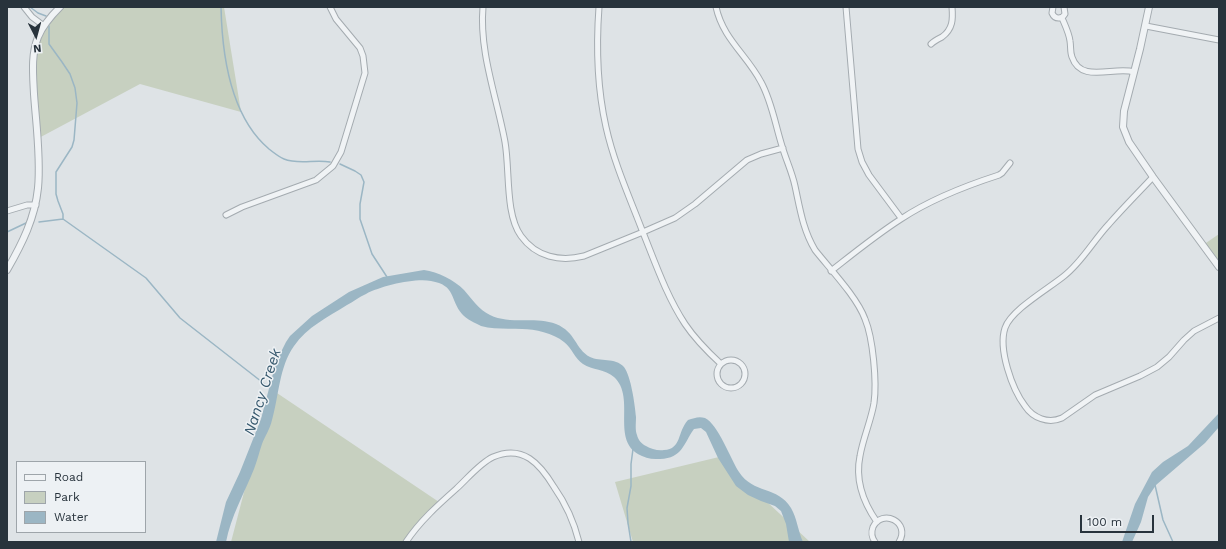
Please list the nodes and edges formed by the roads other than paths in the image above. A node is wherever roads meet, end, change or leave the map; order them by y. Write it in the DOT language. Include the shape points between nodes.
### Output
graph roads {
  1 [pos="24,7"];
  2 [pos="60,7"];
  3 [pos="330,7"];
  4 [pos="483,7"];
  5 [pos="599,7"];
  6 [pos="716,7"];
  7 [pos="846,7"];
  8 [pos="952,7"];
  9 [pos="1053,7"];
  10 [pos="1064,7"];
  11 [pos="1149,7"];
  12 [pos="1062,18"];
  13 [pos="44,26"];
  14 [pos="1146,26"];
  15 [pos="1219,40"];
  16 [pos="931,44"];
  17 [pos="1134,72"];
  18 [pos="782,148"];
  19 [pos="1010,163"];
  20 [pos="1153,178"];
  21 [pos="36,205"];
  22 [pos="7,211"];
  23 [pos="226,216"];
  24 [pos="901,218"];
  25 [pos="644,232"];
  26 [pos="1219,267"];
  27 [pos="7,270"];
  28 [pos="831,271"];
  29 [pos="1219,318"];
  30 [pos="721,364"];
  31 [pos="877,522"];
  32 [pos="406,542"];
  33 [pos="579,542"];
  34 [pos="875,542"];
  35 [pos="899,542"];
  1 -- 13 [label="street"];
  2 -- 13 [label="street"];
  3 -- 23 [label="street" via="336,19 360,48 365,66 364,80 338,159 316,180 242,207"];
  4 -- 25 [label="street" via="483,36 505,144 512,216 522,237 533,248 547,256 574,259"];
  5 -- 25 [label="street" via="597,52 606,128"];
  6 -- 18 [label="street" via="727,35 766,90"];
  7 -- 24 [label="street" via="858,148 869,176"];
  8 -- 16 [label="street" via="951,27"];
  9 -- 12 [label="street" via="1053,16"];
  10 -- 12 [label="street" via="1065,14"];
  11 -- 14 [label="street"];
  12 -- 17 [label="street" via="1069,36 1072,58 1080,69 1092,73 1121,70"];
  13 -- 21 [label="street" via="36,44 32,64 39,170"];
  14 -- 15 [label="street"];
  14 -- 17 [label="street"];
  17 -- 20 [label="street" via="1124,111 1124,127 1129,142"];
  18 -- 25 [label="street" via="747,160 684,212"];
  18 -- 28 [label="street" via="793,178 806,232 815,250"];
  19 -- 24 [label="street" via="999,175 944,195"];
  20 -- 26 [label="street"];
  20 -- 29 [label="street" via="1109,223 1076,265 1026,305 1008,323 1004,335 1004,354 1012,382 1026,408 1034,415 1057,420 1095,395 1158,367 1194,331"];
  21 -- 22 [label="street"];
  21 -- 27 [label="street" via="24,240"];
  24 -- 28 [label="street"];
  25 -- 30 [label="street" via="665,288 677,311 696,338"];
  28 -- 31 [label="street" via="859,306 869,333 875,395 860,455 858,474 863,499"];
  30 -- 30 [label="street" via="717,373 720,382 733,388 742,383 745,371 741,363 728,360"];
  31 -- 34 [label="street" via="872,530"];
  31 -- 35 [label="street" via="886,518 896,520 902,528"];
  32 -- 33 [label="street" via="432,511 487,461 501,454 524,456 541,467 567,508"];
}
